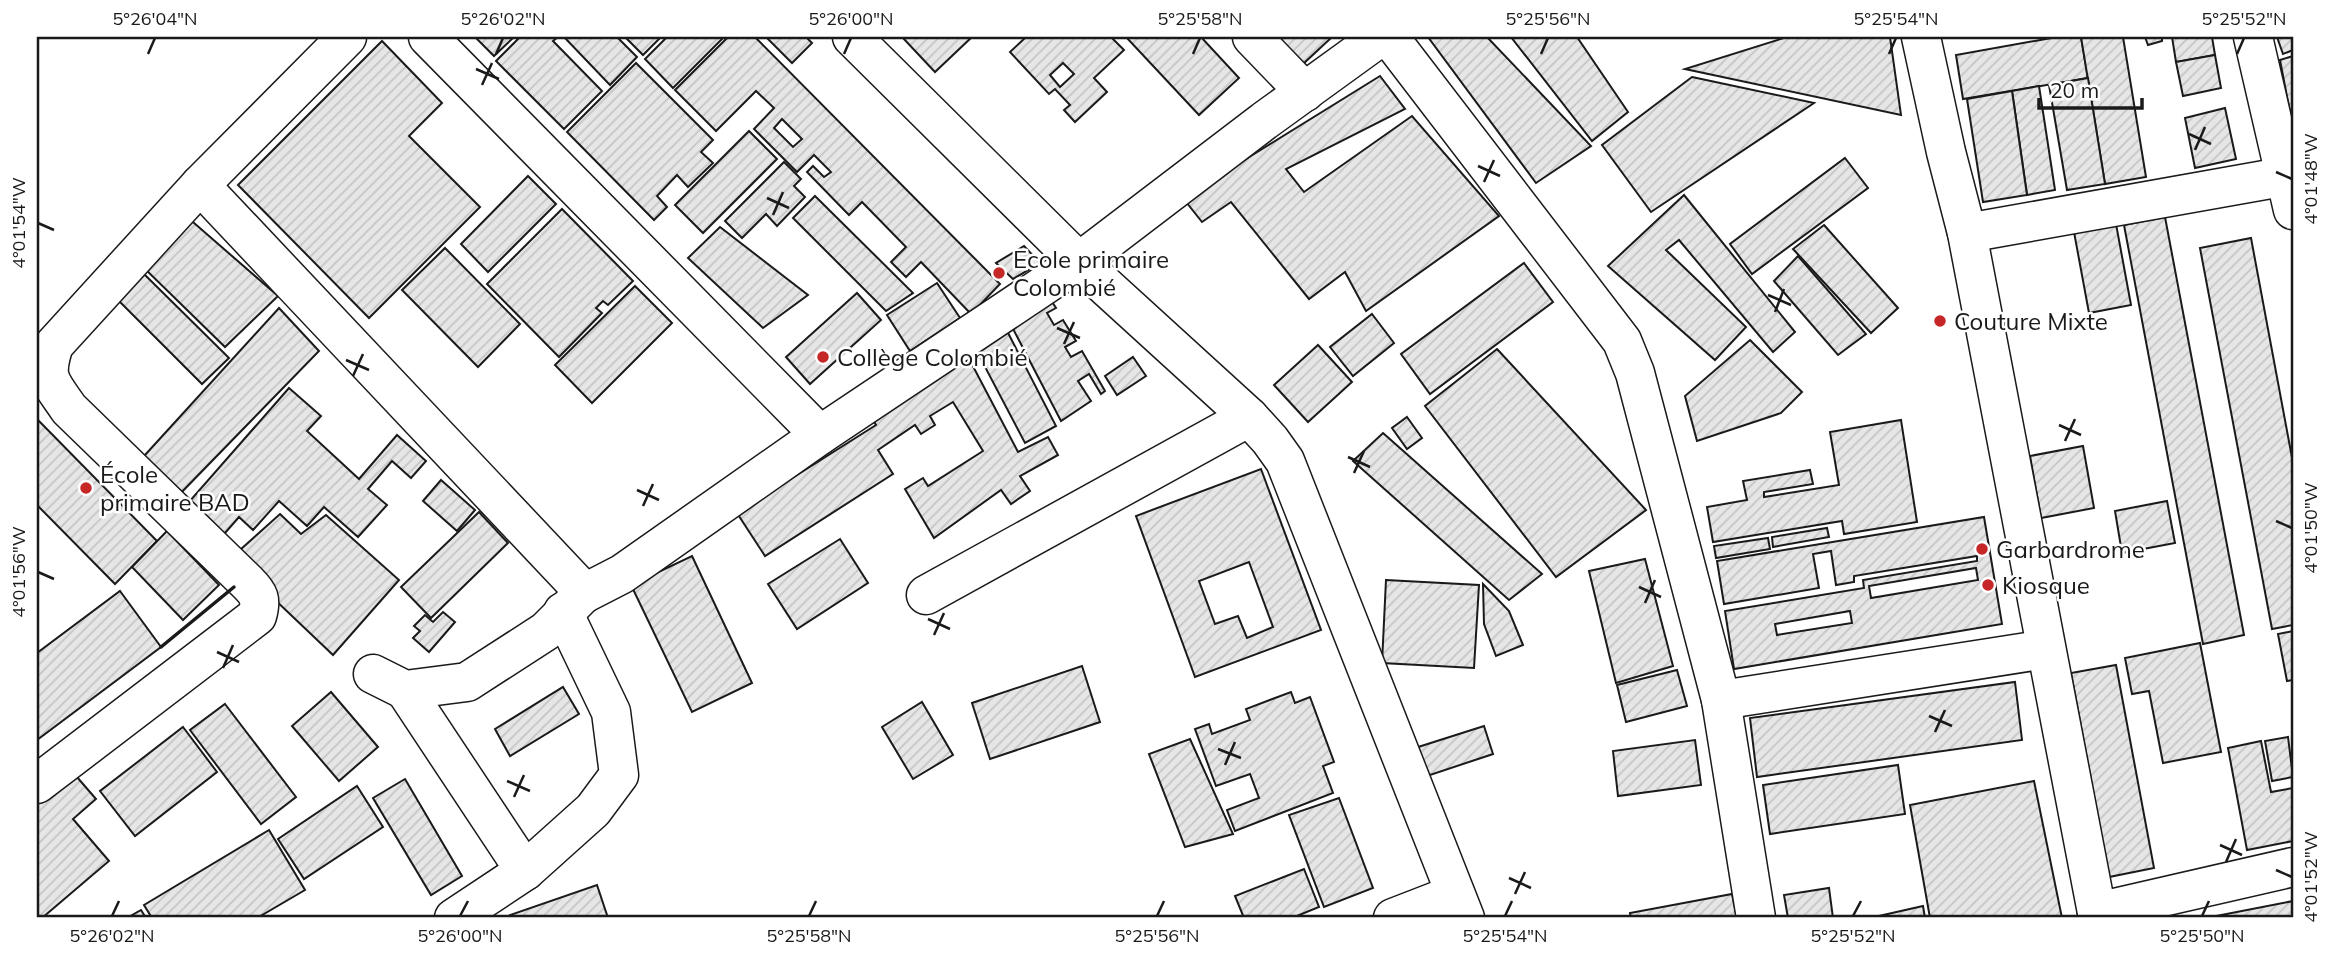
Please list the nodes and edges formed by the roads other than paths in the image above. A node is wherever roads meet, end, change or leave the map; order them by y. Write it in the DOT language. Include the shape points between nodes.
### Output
graph roads {
  1 [pos="347,37"];
  2 [pos="428,37"];
  3 [pos="852,37"];
  4 [pos="1252,37"];
  5 [pos="1380,37"];
  6 [pos="1389,37"];
  7 [pos="1921,37"];
  8 [pos="2253,37"];
  9 [pos="1305,92"];
  10 [pos="200,185"];
  11 [pos="2291,187"];
  12 [pos="1967,233"];
  13 [pos="1079,262"];
  14 [pos="1249,417"];
  15 [pos="820,435"];
  16 [pos="926,595"];
  17 [pos="574,603"];
  18 [pos="2046,649"];
  19 [pos="1721,701"];
  20 [pos="37,784"];
  21 [pos="2293,867"];
  22 [pos="525,871"];
  23 [pos="1460,906"];
  24 [pos="2097,915"];
  25 [pos="454,918"];
  26 [pos="1393,918"];
  27 [pos="1756,918"];
  1 -- 10 [label="street"];
  2 -- 15 [label="street"];
  3 -- 13 [label="street"];
  4 -- 9 [label="street"];
  5 -- 9 [label="street"];
  6 -- 19 [label="street" via="1622,341 1635,373"];
  7 -- 12 [label="street"];
  8 -- 11 [label="street"];
  9 -- 13 [label="street"];
  10 -- 17 [label="street"];
  10 -- 20 [label="street" via="54,345 49,379 69,409 259,594 261,603 257,616"];
  11 -- 12 [label="street"];
  12 -- 18 [label="street"];
  13 -- 14 [label="street"];
  13 -- 15 [label="street"];
  14 -- 16 [label="street"];
  14 -- 23 [label="street" via="1285,461"];
  15 -- 17 [label="street"];
  17 -- 22 [label="street" via="611,712 619,775 593,810"];
  17 -- 22 [label="street" via="546,631 467,682 389,682"];
  18 -- 19 [label="street"];
  18 -- 24 [label="street"];
  19 -- 27 [label="street"];
  21 -- 24 [label="street"];
  22 -- 25 [label="street"];
  23 -- 26 [label="street"];
}
